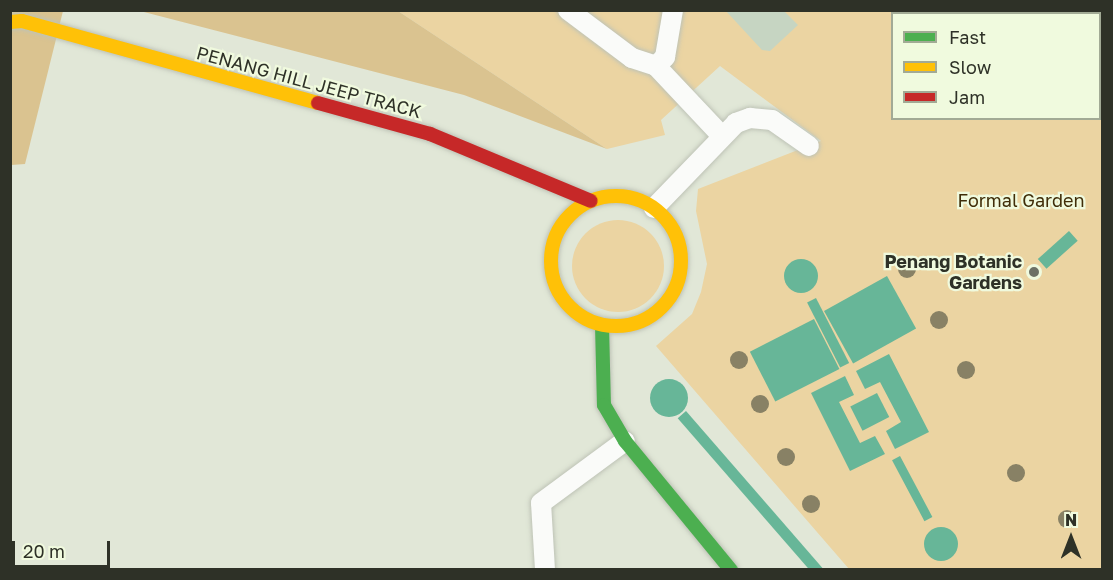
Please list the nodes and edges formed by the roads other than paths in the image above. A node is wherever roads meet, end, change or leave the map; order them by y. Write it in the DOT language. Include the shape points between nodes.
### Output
graph roads {
  1 [pos="568,10"];
  2 [pos="673,10"];
  3 [pos="10,22"];
  4 [pos="656,66"];
  5 [pos="722,136"];
  6 [pos="809,146"];
  7 [pos="591,201"];
  8 [pos="654,208"];
  9 [pos="602,325"];
  10 [pos="625,441"];
  11 [pos="545,570"];
  12 [pos="731,570"];
  1 -- 4 [label="lane" via="632,58"];
  2 -- 4 [label="lane" via="664,57"];
  3 -- 7 [label="street, PENANG HILL JEEP TRACK" via="22,21 429,134"];
  4 -- 5 [label="lane"];
  5 -- 6 [label="lane" via="750,117 772,120"];
  5 -- 8 [label="lane"];
  7 -- 8 [label="street" via="634,198"];
  7 -- 9 [label="street" via="559,229 551,270 568,305"];
  8 -- 9 [label="street" via="670,223 680,244 682,266 676,287 664,306 646,319"];
  9 -- 10 [label="street" via="604,405"];
  10 -- 11 [label="lane" via="541,503"];
  10 -- 12 [label="street"];
}
